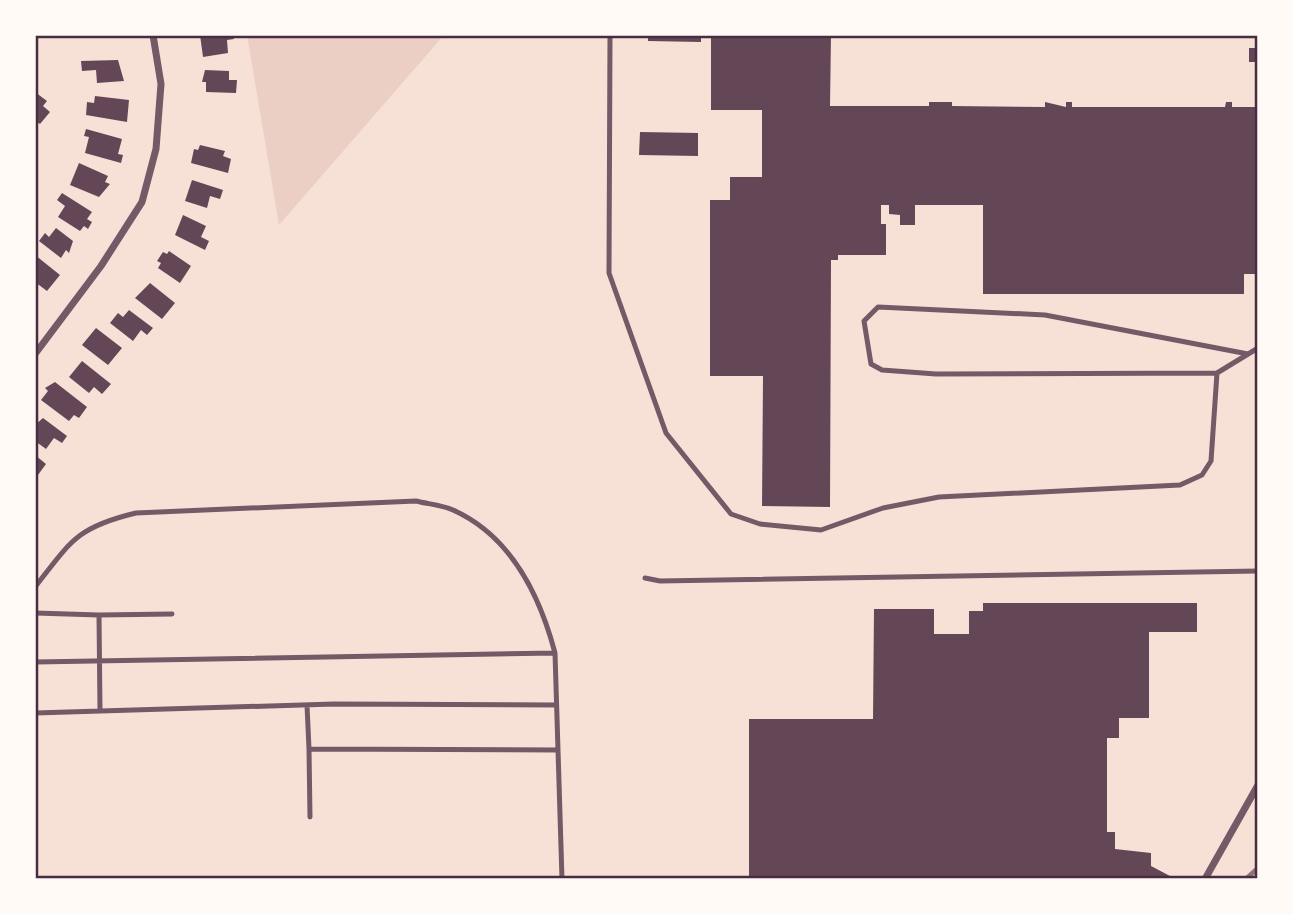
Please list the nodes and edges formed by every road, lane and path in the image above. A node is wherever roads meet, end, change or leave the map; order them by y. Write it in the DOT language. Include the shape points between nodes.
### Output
graph roads {
  1 [pos="153,35"];
  2 [pos="610,35"];
  3 [pos="1258,348"];
  4 [pos="35,354"];
  5 [pos="1248,354"];
  6 [pos="1217,373"];
  7 [pos="1258,571"];
  8 [pos="645,578"];
  9 [pos="35,587"];
  10 [pos="35,613"];
  11 [pos="172,614"];
  12 [pos="99,615"];
  13 [pos="555,653"];
  14 [pos="101,661"];
  15 [pos="35,662"];
  16 [pos="307,705"];
  17 [pos="556,705"];
  18 [pos="100,711"];
  19 [pos="35,713"];
  20 [pos="309,749"];
  21 [pos="558,750"];
  22 [pos="1258,785"];
  23 [pos="310,817"];
  24 [pos="562,879"];
  25 [pos="1205,879"];
  1 -- 4 [label="street" via="161,84 156,149 142,202 102,266"];
  2 -- 6 [label="lane" via="609,274 666,433 731,514 760,524 821,530 883,508 939,497 1180,485 1202,475 1211,461"];
  3 -- 5 [label="lane"];
  5 -- 6 [label="lane"];
  5 -- 6 [label="lane" via="1045,315 878,307 864,321 872,364 882,370 936,374"];
  7 -- 8 [label="lane"];
  9 -- 13 [label="lane" via="79,535 99,522 136,513 416,501 453,510 487,533 518,565 545,617"];
  10 -- 12 [label="lane"];
  11 -- 12 [label="lane"];
  12 -- 14 [label="lane"];
  13 -- 14 [label="lane"];
  13 -- 17 [label="lane"];
  14 -- 15 [label="lane"];
  14 -- 18 [label="lane"];
  16 -- 17 [label="lane"];
  16 -- 18 [label="lane"];
  16 -- 20 [label="lane"];
  17 -- 21 [label="lane"];
  18 -- 19 [label="lane"];
  20 -- 21 [label="lane"];
  20 -- 23 [label="lane"];
  21 -- 24 [label="lane"];
  22 -- 25 [label="street"];
}
